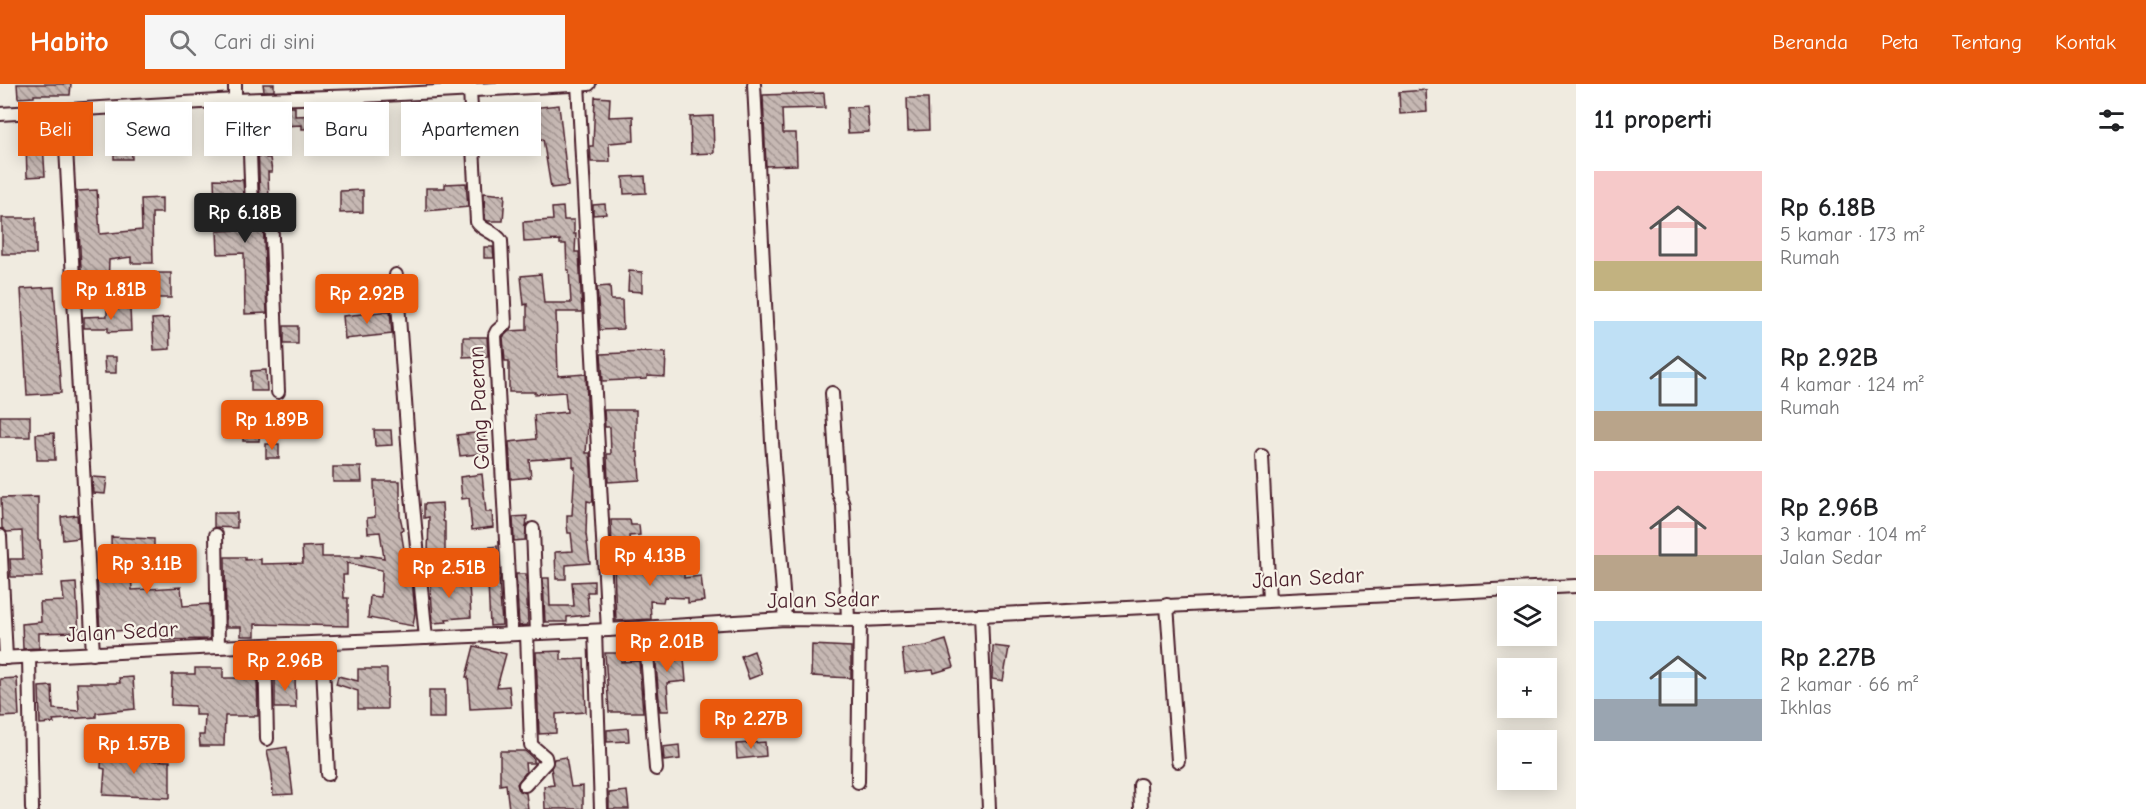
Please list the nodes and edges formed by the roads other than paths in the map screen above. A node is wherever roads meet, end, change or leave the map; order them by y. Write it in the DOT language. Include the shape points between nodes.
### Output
graph roads {
  1 [pos="235,84"];
  2 [pos="578,84"];
  3 [pos="589,84"];
  4 [pos="754,84"];
  5 [pos="415,89"];
  6 [pos="470,90"];
  7 [pos="248,99"];
  8 [pos="235,100"];
  9 [pos="93,108"];
  10 [pos="18,113"];
  11 [pos="0,114"];
  12 [pos="66,156"];
  13 [pos="396,275"];
  14 [pos="278,392"];
  15 [pos="832,393"];
  16 [pos="1262,456"];
  17 [pos="533,529"];
  18 [pos="216,535"];
  19 [pos="0,536"];
  20 [pos="1576,586"];
  21 [pos="1269,600"];
  22 [pos="1167,605"];
  23 [pos="981,615"];
  24 [pos="785,619"];
  25 [pos="854,619"];
  26 [pos="645,628"];
  27 [pos="595,630"];
  28 [pos="608,630"];
  29 [pos="532,633"];
  30 [pos="511,634"];
  31 [pos="426,638"];
  32 [pos="322,643"];
  33 [pos="265,645"];
  34 [pos="218,647"];
  35 [pos="93,654"];
  36 [pos="29,657"];
  37 [pos="3,658"];
  38 [pos="267,739"];
  39 [pos="1178,761"];
  40 [pos="656,769"];
  41 [pos="328,774"];
  42 [pos="858,782"];
  43 [pos="525,785"];
  44 [pos="1140,785"];
  45 [pos="32,809"];
  46 [pos="601,809"];
  47 [pos="989,809"];
  48 [pos="1141,809"];
  1 -- 8 [label="street"];
  2 -- 3 [label="street"];
  2 -- 6 [label="street"];
  2 -- 28 [label="street"];
  4 -- 24 [label="street"];
  5 -- 6 [label="street"];
  5 -- 7 [label="street"];
  6 -- 30 [label="street, Gang Paeran" via="477,222 501,240 505,324 495,335"];
  7 -- 8 [label="street"];
  7 -- 14 [label="street" via="252,207 270,212"];
  8 -- 9 [label="street"];
  10 -- 11 [label="street"];
  12 -- 35 [label="street"];
  13 -- 31 [label="street"];
  15 -- 25 [label="street" via="838,491 843,505"];
  16 -- 21 [label="street"];
  17 -- 29 [label="street"];
  18 -- 34 [label="street"];
  19 -- 37 [label="street"];
  20 -- 21 [label="street, Jalan Sedar"];
  21 -- 22 [label="street, Jalan Sedar"];
  22 -- 23 [label="street, Jalan Sedar"];
  22 -- 39 [label="street"];
  23 -- 25 [label="street, Jalan Sedar"];
  23 -- 47 [label="street"];
  24 -- 25 [label="street, Jalan Sedar"];
  24 -- 26 [label="street, Jalan Sedar"];
  25 -- 42 [label="street"];
  26 -- 28 [label="street, Jalan Sedar"];
  26 -- 40 [label="street"];
  27 -- 28 [label="street, Jalan Sedar"];
  27 -- 29 [label="street, Jalan Sedar"];
  27 -- 46 [label="street"];
  29 -- 30 [label="street, Jalan Sedar"];
  29 -- 43 [label="street" via="531,745 546,762"];
  30 -- 31 [label="street, Jalan Sedar"];
  31 -- 32 [label="street, Jalan Sedar"];
  32 -- 33 [label="street, Jalan Sedar"];
  32 -- 41 [label="street"];
  33 -- 34 [label="street, Jalan Sedar"];
  33 -- 38 [label="street"];
  34 -- 35 [label="street, Jalan Sedar"];
  35 -- 36 [label="street, Jalan Sedar"];
  36 -- 37 [label="street, Jalan Sedar"];
  36 -- 45 [label="street"];
  44 -- 48 [label="street"];
}
